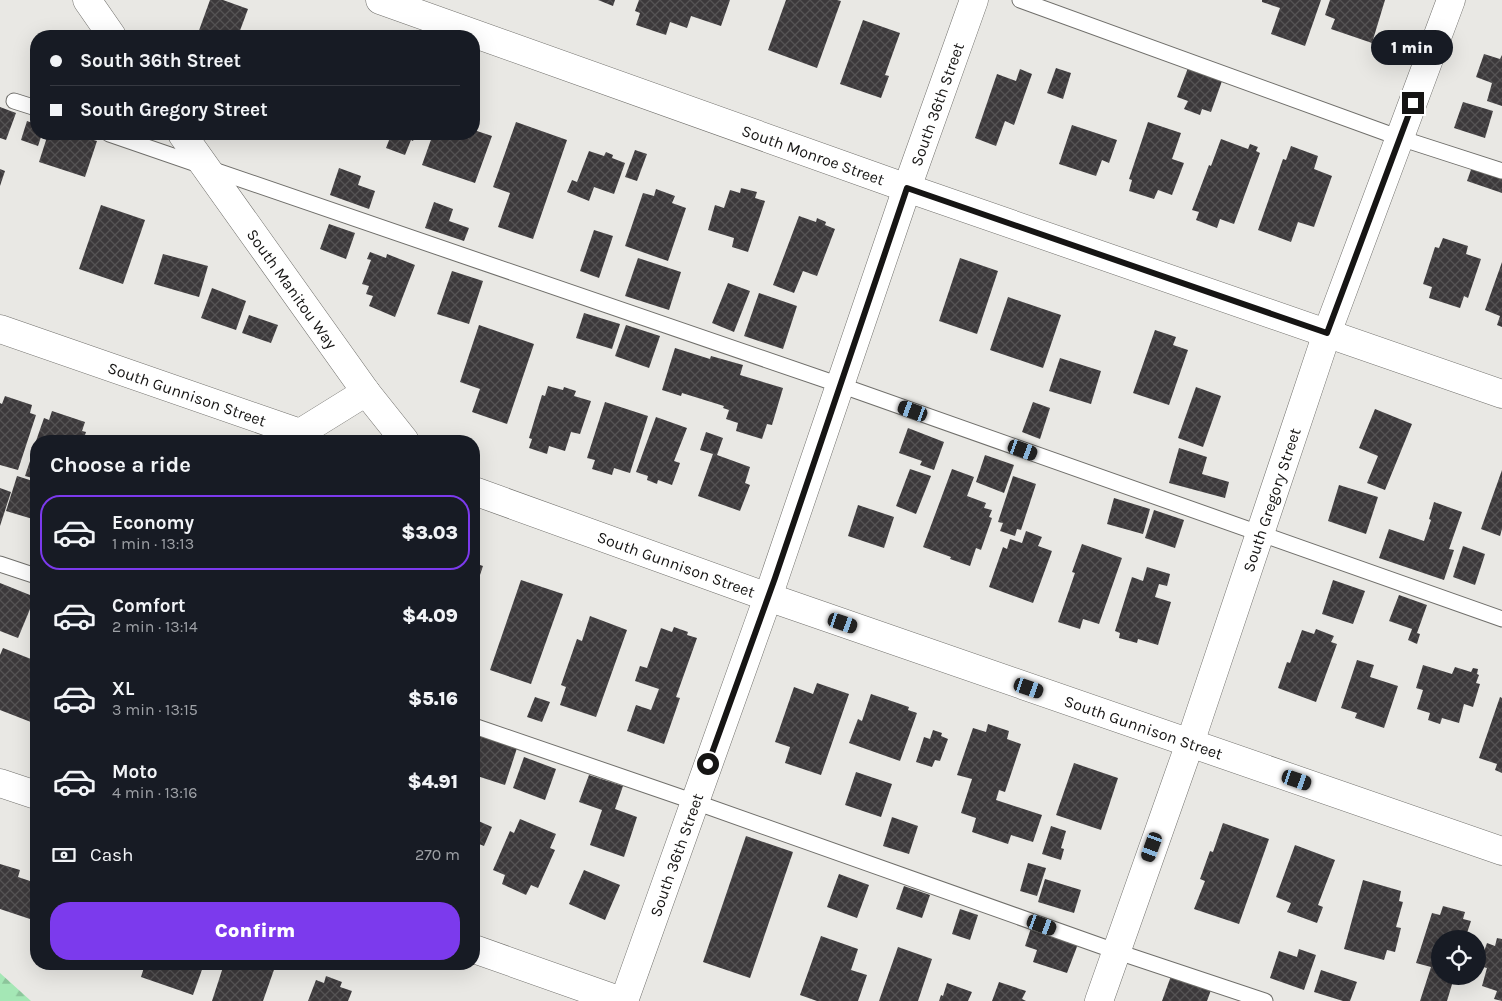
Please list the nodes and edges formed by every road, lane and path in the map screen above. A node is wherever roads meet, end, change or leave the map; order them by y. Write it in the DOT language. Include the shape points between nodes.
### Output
graph roads {
  1 [pos="86,0"];
  2 [pos="380,0"];
  3 [pos="974,0"];
  4 [pos="1020,0"];
  5 [pos="1451,0"];
  6 [pos="108,30"];
  7 [pos="464,30"];
  8 [pos="480,36"];
  9 [pos="14,101"];
  10 [pos="30,106"];
  11 [pos="1400,138"];
  12 [pos="126,140"];
  13 [pos="186,140"];
  14 [pos="206,168"];
  15 [pos="1502,171"];
  16 [pos="907,188"];
  17 [pos="0,329"];
  18 [pos="1327,333"];
  19 [pos="840,385"];
  20 [pos="366,392"];
  21 [pos="1502,394"];
  22 [pos="400,435"];
  23 [pos="480,493"];
  24 [pos="1260,534"];
  25 [pos="0,564"];
  26 [pos="30,574"];
  27 [pos="768,597"];
  28 [pos="1502,619"];
  29 [pos="480,728"];
  30 [pos="1190,743"];
  31 [pos="0,783"];
  32 [pos="30,793"];
  33 [pos="695,802"];
  34 [pos="1502,851"];
  35 [pos="480,951"];
  36 [pos="1115,951"];
  37 [pos="623,1001"];
  38 [pos="1099,1001"];
  39 [pos="1265,1001"];
  1 -- 6 [label="street"];
  2 -- 7 [label="street, South Monroe Street"];
  3 -- 16 [label="street, South 36th Street"];
  4 -- 11 [label="lane"];
  5 -- 11 [label="street, South Gregory Street"];
  8 -- 16 [label="street, South Monroe Street"];
  9 -- 10 [label="lane"];
  11 -- 15 [label="lane"];
  11 -- 18 [label="street, South Gregory Street"];
  12 -- 14 [label="lane"];
  13 -- 14 [label="street, South Manitou Way"];
  14 -- 19 [label="lane"];
  14 -- 20 [label="street, South Manitou Way"];
  16 -- 18 [label="street, South Monroe Street"];
  16 -- 19 [label="street, South 36th Street"];
  17 -- 20 [label="street, South Gunnison Street" via="300,433"];
  18 -- 21 [label="street, South Monroe Street"];
  18 -- 24 [label="street, South Gregory Street"];
  19 -- 24 [label="lane"];
  19 -- 27 [label="street, South 36th Street"];
  20 -- 22 [label="street, South Manitou Way"];
  23 -- 27 [label="street, South Gunnison Street"];
  24 -- 28 [label="lane"];
  24 -- 30 [label="street, South Gregory Street"];
  25 -- 26 [label="lane"];
  27 -- 30 [label="street, South Gunnison Street"];
  27 -- 33 [label="street, South 36th Street"];
  29 -- 33 [label="lane"];
  30 -- 34 [label="street, South Gunnison Street"];
  30 -- 36 [label="street, South Gregory Street"];
  31 -- 32 [label="street"];
  33 -- 36 [label="lane"];
  33 -- 37 [label="street, South 36th Street"];
  35 -- 37 [label="street"];
  36 -- 38 [label="street, South Gregory Street"];
  36 -- 39 [label="lane"];
}
